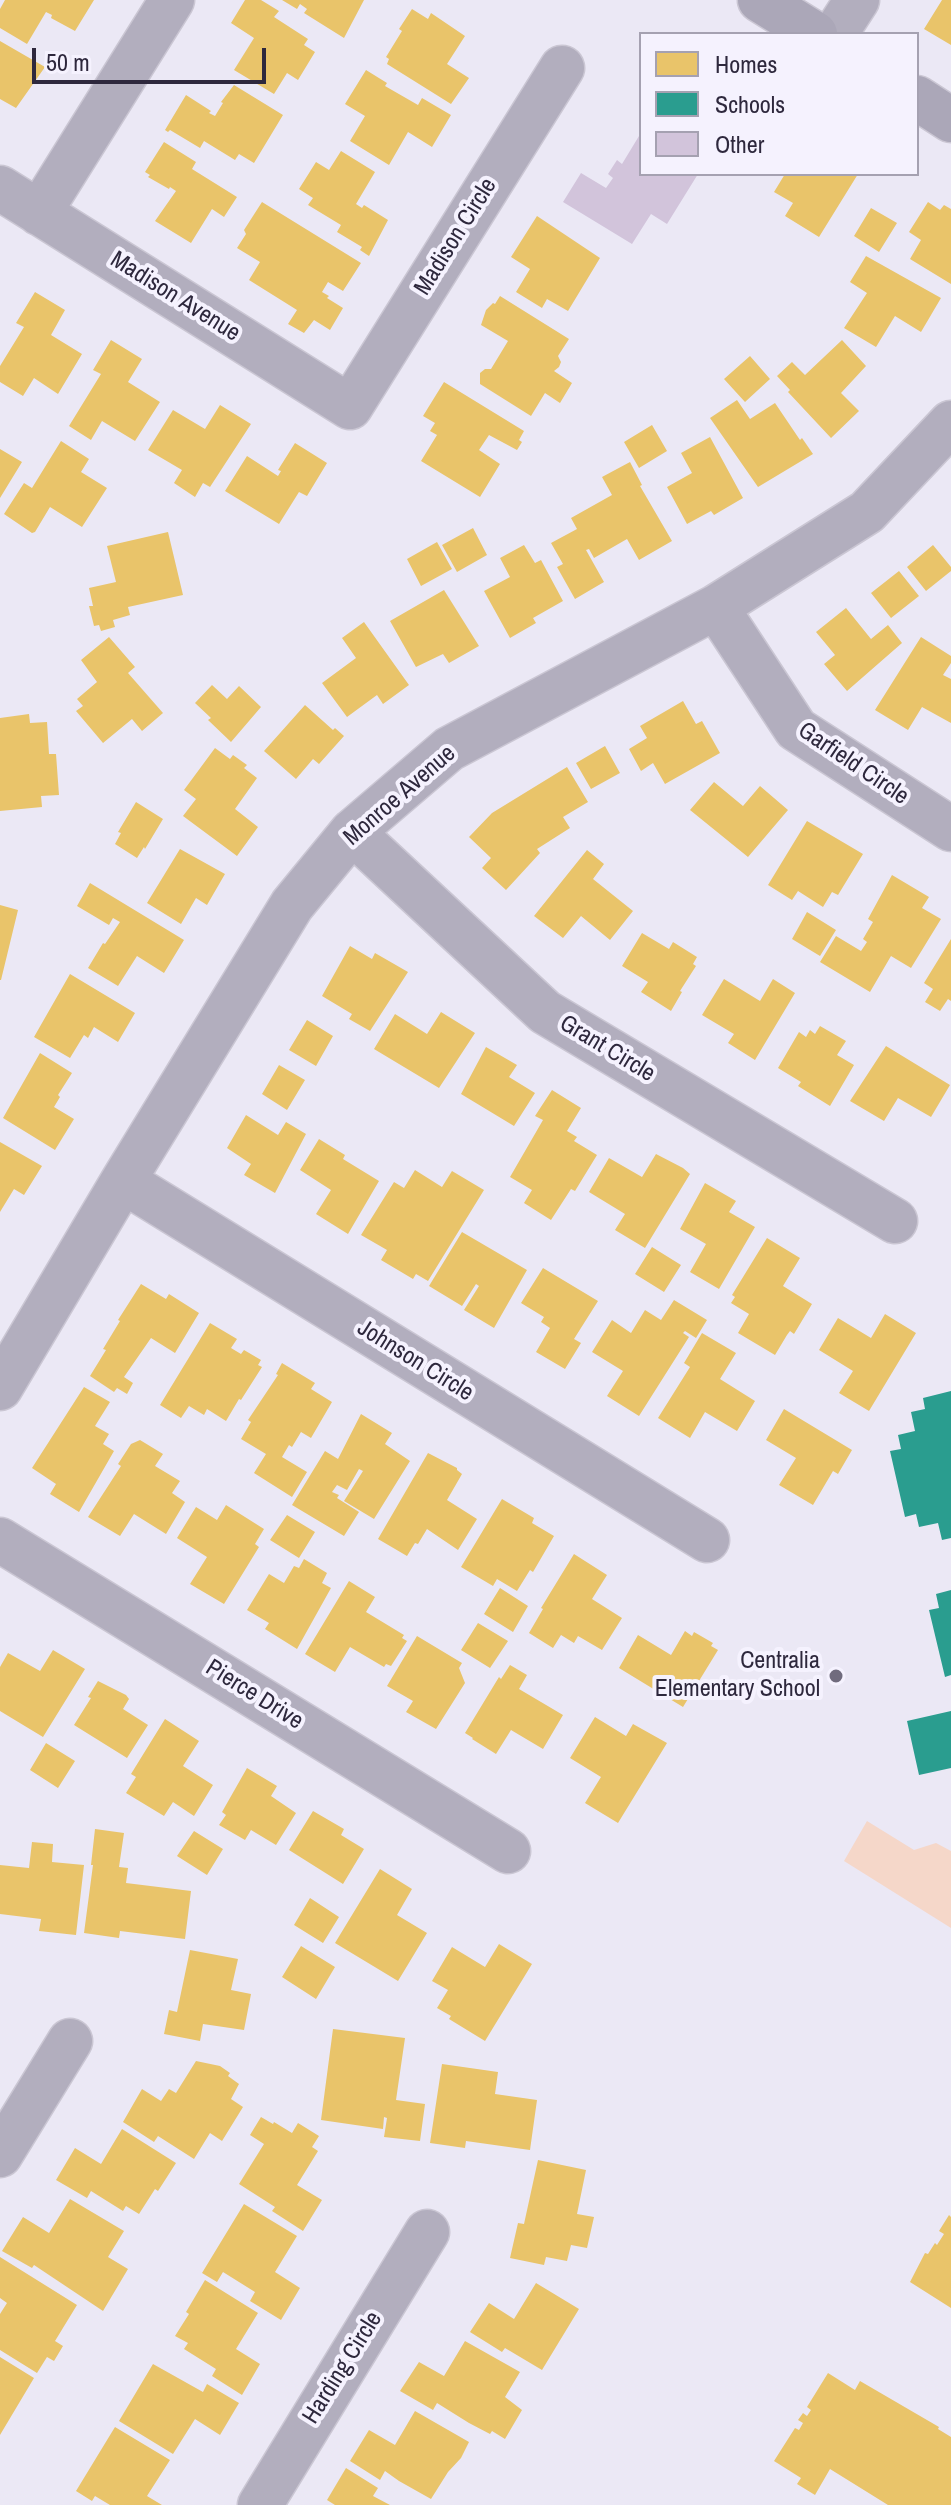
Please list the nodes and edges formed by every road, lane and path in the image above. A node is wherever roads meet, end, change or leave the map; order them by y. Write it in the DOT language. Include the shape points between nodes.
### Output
graph roads {
  1 [pos="172,0"];
  2 [pos="760,0"];
  3 [pos="857,0"];
  4 [pos="812,32"];
  5 [pos="836,32"];
  6 [pos="562,68"];
  7 [pos="919,99"];
  8 [pos="951,120"];
  9 [pos="0,188"];
  10 [pos="39,213"];
  11 [pos="350,407"];
  12 [pos="951,423"];
  13 [pos="716,607"];
  14 [pos="951,829"];
  15 [pos="352,832"];
  16 [pos="123,1181"];
  17 [pos="895,1221"];
  18 [pos="0,1388"];
  19 [pos="0,1540"];
  20 [pos="707,1540"];
  21 [pos="508,1851"];
  22 [pos="70,2041"];
  23 [pos="0,2155"];
  24 [pos="427,2232"];
  25 [pos="260,2505"];
  1 -- 10 [label="street"];
  2 -- 4 [label="main road"];
  3 -- 5 [label="street"];
  6 -- 11 [label="street, Madison Circle"];
  7 -- 8 [label="main road"];
  9 -- 10 [label="street, Madison Avenue"];
  10 -- 11 [label="street, Madison Avenue"];
  12 -- 13 [label="street, Monroe Avenue" via="867,512"];
  13 -- 14 [label="street, Garfield Circle" via="796,729"];
  13 -- 15 [label="street, Monroe Avenue" via="449,749"];
  15 -- 16 [label="street, Monroe Avenue" via="292,905"];
  15 -- 17 [label="street, Grant Circle" via="545,1012"];
  16 -- 18 [label="street, Monroe Avenue"];
  16 -- 20 [label="street, Johnson Circle"];
  19 -- 21 [label="street, Pierce Drive"];
  22 -- 23 [label="street"];
  24 -- 25 [label="street, Harding Circle"];
}
